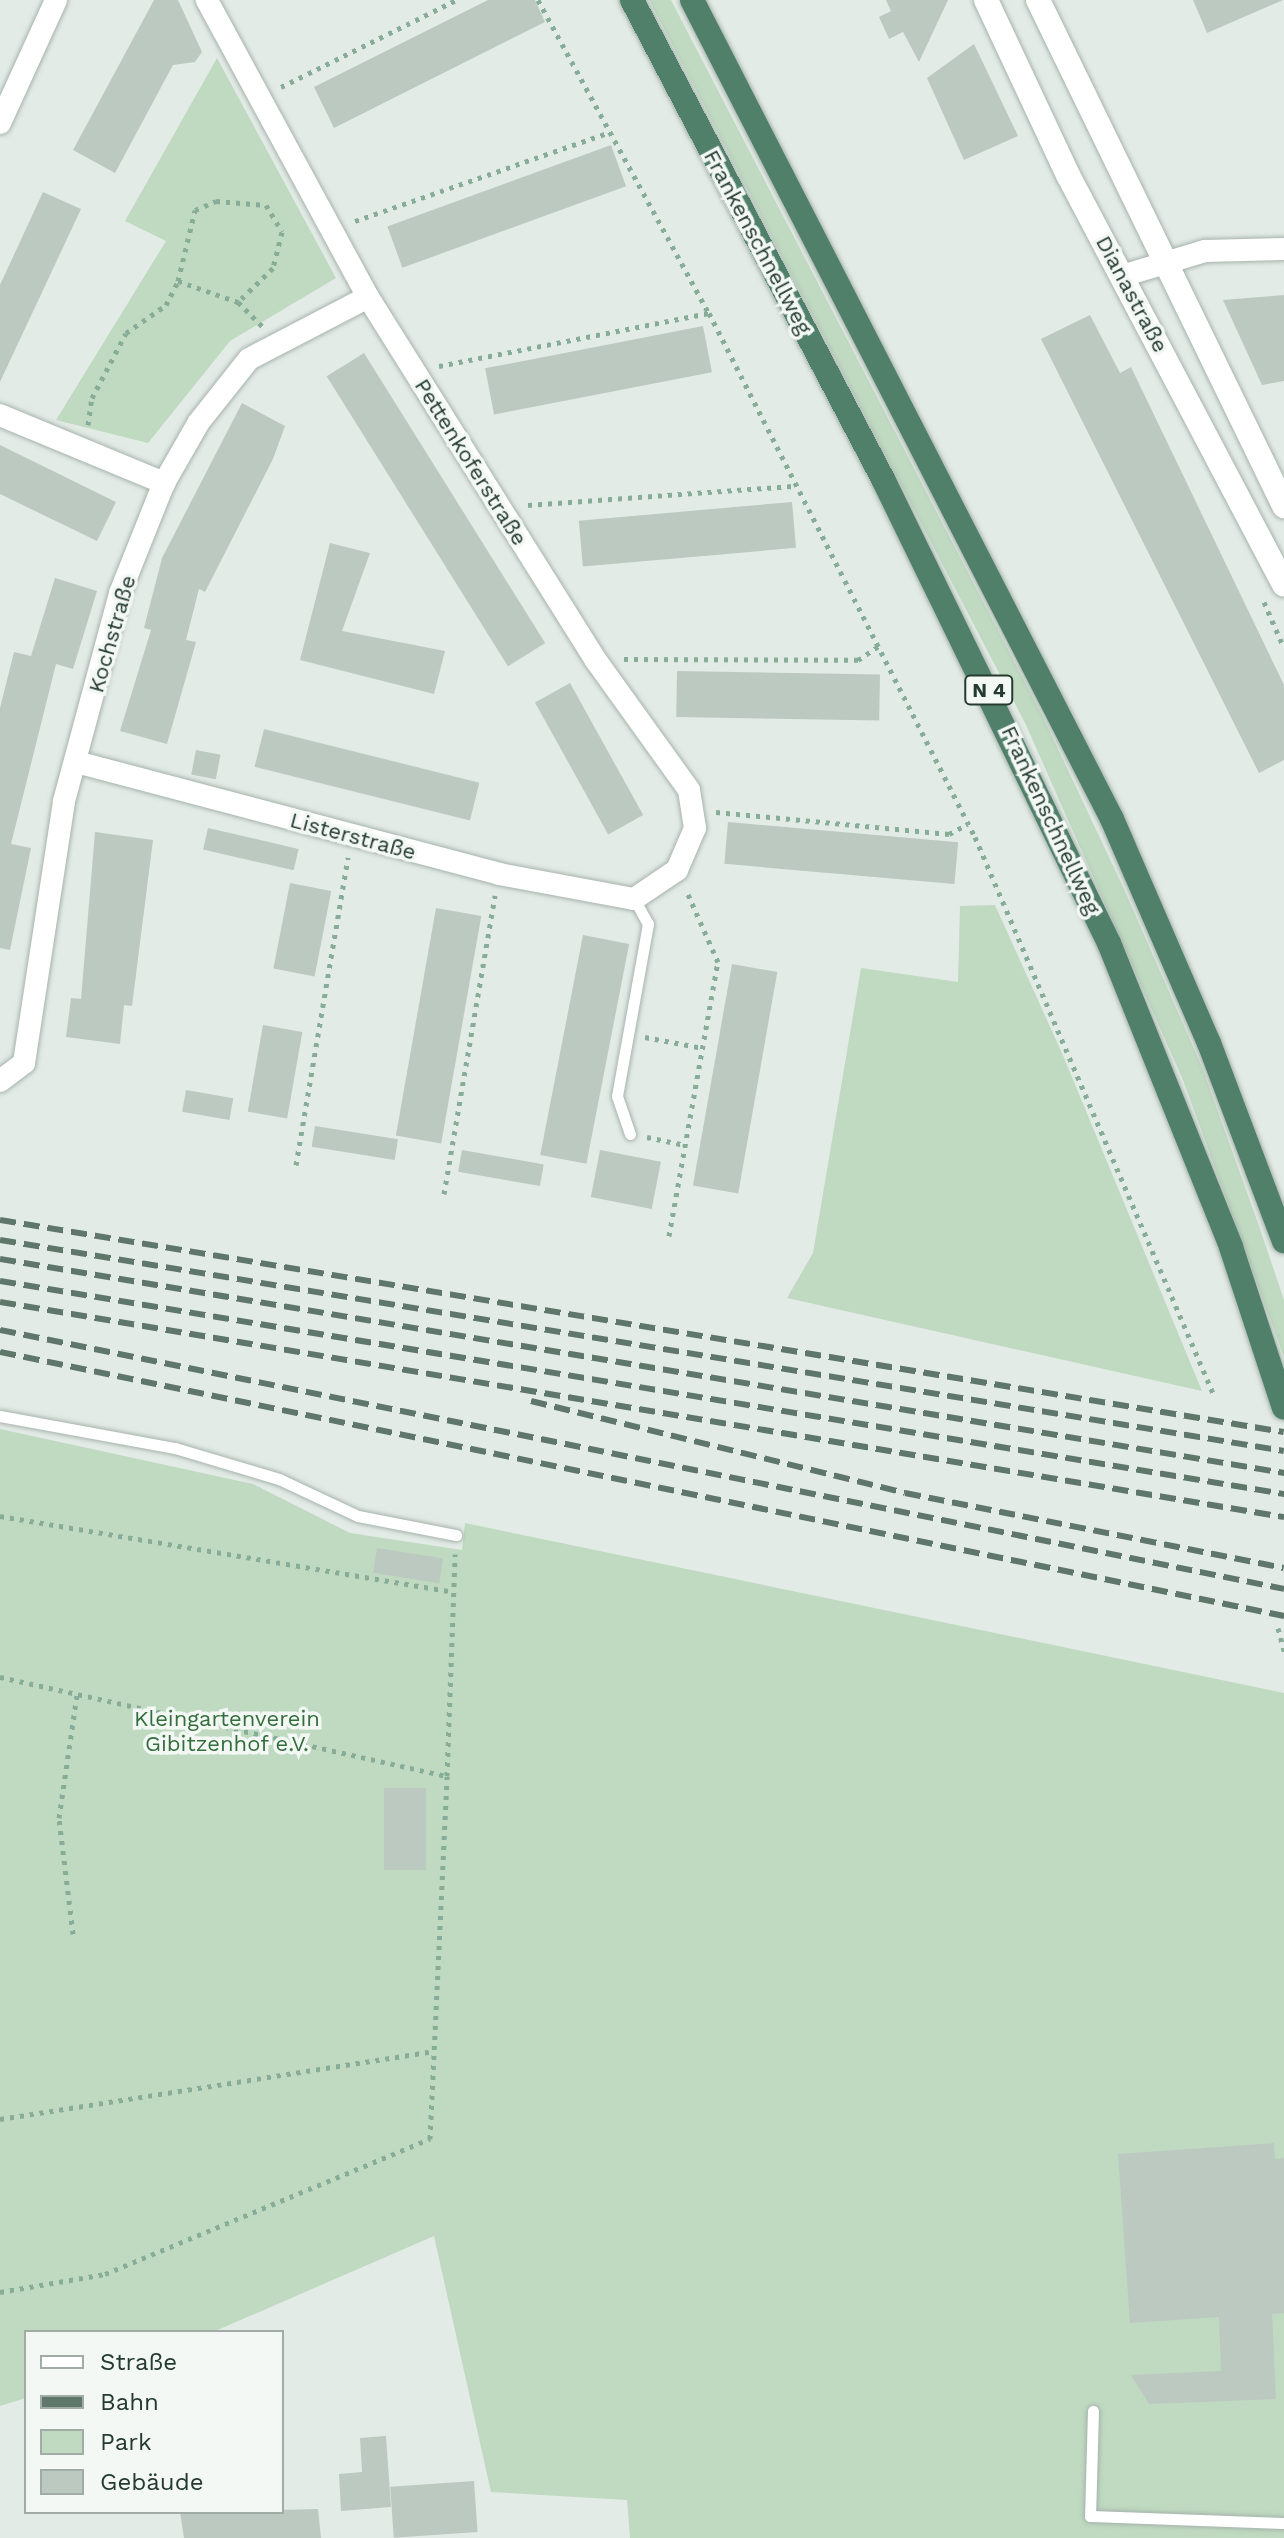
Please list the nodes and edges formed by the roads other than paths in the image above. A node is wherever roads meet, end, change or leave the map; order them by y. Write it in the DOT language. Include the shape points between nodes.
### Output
graph roads {
  1 [pos="56,0"];
  2 [pos="207,0"];
  3 [pos="632,0"];
  4 [pos="692,0"];
  5 [pos="986,0"];
  6 [pos="1038,0"];
  7 [pos="9,78"];
  8 [pos="0,123"];
  9 [pos="1284,249"];
  10 [pos="1164,260"];
  11 [pos="1122,276"];
  12 [pos="368,297"];
  13 [pos="0,415"];
  14 [pos="164,483"];
  15 [pos="1284,506"];
  16 [pos="1284,584"];
  17 [pos="76,762"];
  18 [pos="634,899"];
  19 [pos="0,1081"];
  20 [pos="630,1134"];
  21 [pos="1284,1241"];
  22 [pos="1284,1408"];
  23 [pos="0,1416"];
  24 [pos="456,1535"];
  25 [pos="1093,2411"];
  26 [pos="1284,2523"];
  1 -- 7 [label="street"];
  2 -- 12 [label="street, Pettenkoferstraße"];
  3 -- 22 [label="highway, Frankenschnellweg / N 4" via="890,493 1109,943 1231,1247"];
  4 -- 21 [label="highway, N 4" via="1106,806 1209,1043"];
  5 -- 11 [label="main road, Dianastraße"];
  6 -- 10 [label="main road, Dianastraße"];
  7 -- 8 [label="street"];
  9 -- 10 [label="street" via="1205,251"];
  10 -- 11 [label="street"];
  10 -- 15 [label="main road, Dianastraße"];
  11 -- 16 [label="main road, Dianastraße"];
  12 -- 14 [label="street, Kochstraße" via="249,359 199,422"];
  12 -- 18 [label="street, Pettenkoferstraße" via="595,659 689,790 695,828 677,870"];
  13 -- 14 [label="street"];
  14 -- 17 [label="street, Kochstraße" via="120,593"];
  17 -- 18 [label="street, Listerstraße" via="499,874"];
  17 -- 19 [label="street, Kochstraße" via="21,1068"];
  18 -- 20 [label="lane" via="648,924 617,1096"];
  23 -- 24 [label="lane" via="175,1448 279,1479 358,1516"];
  25 -- 26 [label="lane" via="1090,2516"];
}
